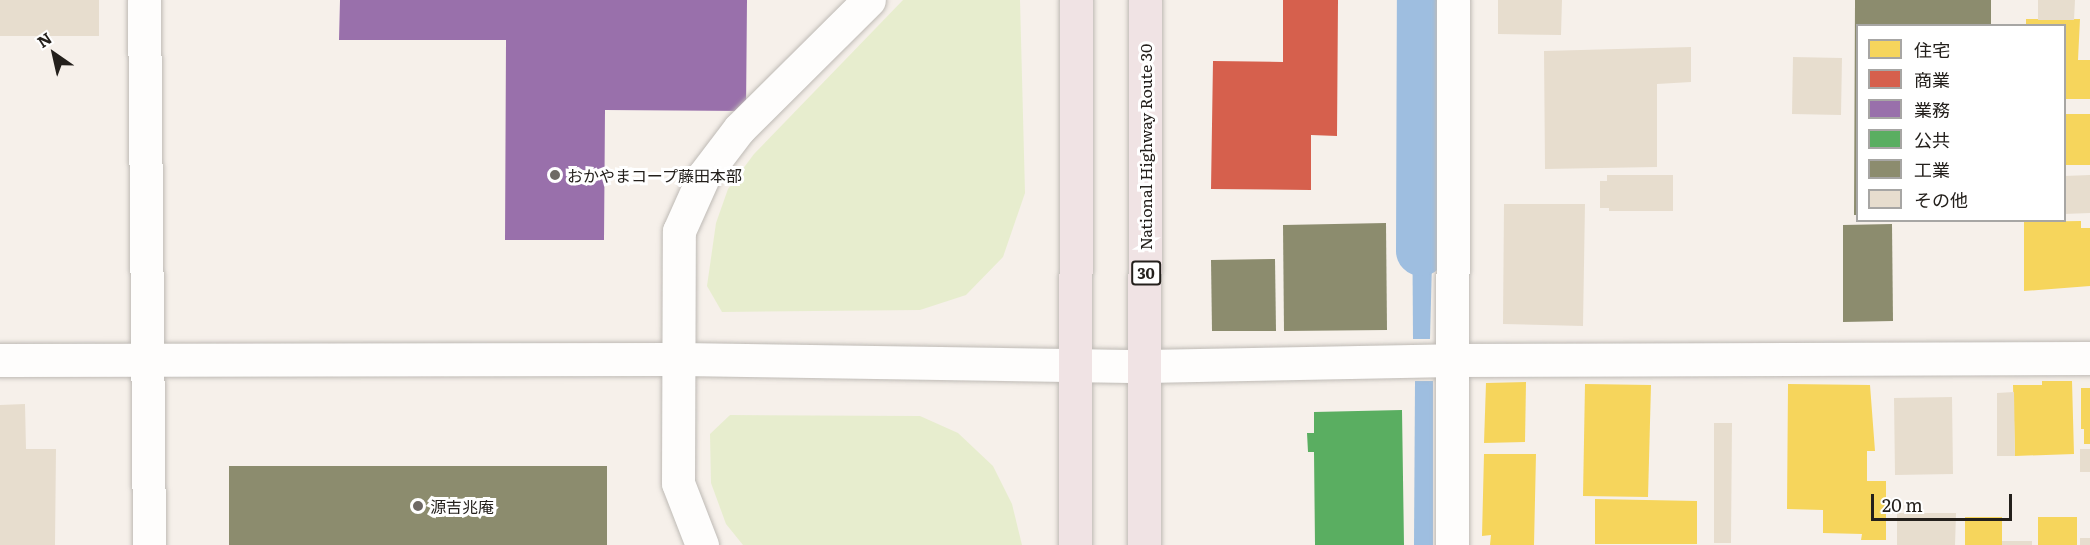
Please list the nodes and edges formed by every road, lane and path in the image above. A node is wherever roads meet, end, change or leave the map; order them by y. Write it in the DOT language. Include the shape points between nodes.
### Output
graph roads {
  1 [pos="144,0"];
  2 [pos="869,0"];
  3 [pos="1076,0"];
  4 [pos="1145,0"];
  5 [pos="1453,0"];
  6 [pos="2090,358"];
  7 [pos="148,359"];
  8 [pos="681,359"];
  9 [pos="0,360"];
  10 [pos="1452,360"];
  11 [pos="1075,364"];
  12 [pos="1146,366"];
  13 [pos="149,545"];
  14 [pos="702,545"];
  15 [pos="1075,545"];
  16 [pos="1144,545"];
  17 [pos="1452,545"];
  1 -- 7 [label="street"];
  2 -- 8 [label="street" via="739,129 704,175 679,231"];
  3 -- 11 [label="highway"];
  4 -- 12 [label="highway, National Highway Route 30 / 30"];
  5 -- 10 [label="street"];
  6 -- 10 [label="street"];
  7 -- 8 [label="street"];
  7 -- 9 [label="street"];
  7 -- 13 [label="street"];
  8 -- 11 [label="street"];
  8 -- 14 [label="street" via="678,483"];
  10 -- 12 [label="street"];
  10 -- 17 [label="street"];
  11 -- 12 [label="street"];
  11 -- 15 [label="highway"];
  12 -- 16 [label="highway, National Highway Route 30 / 30"];
}
